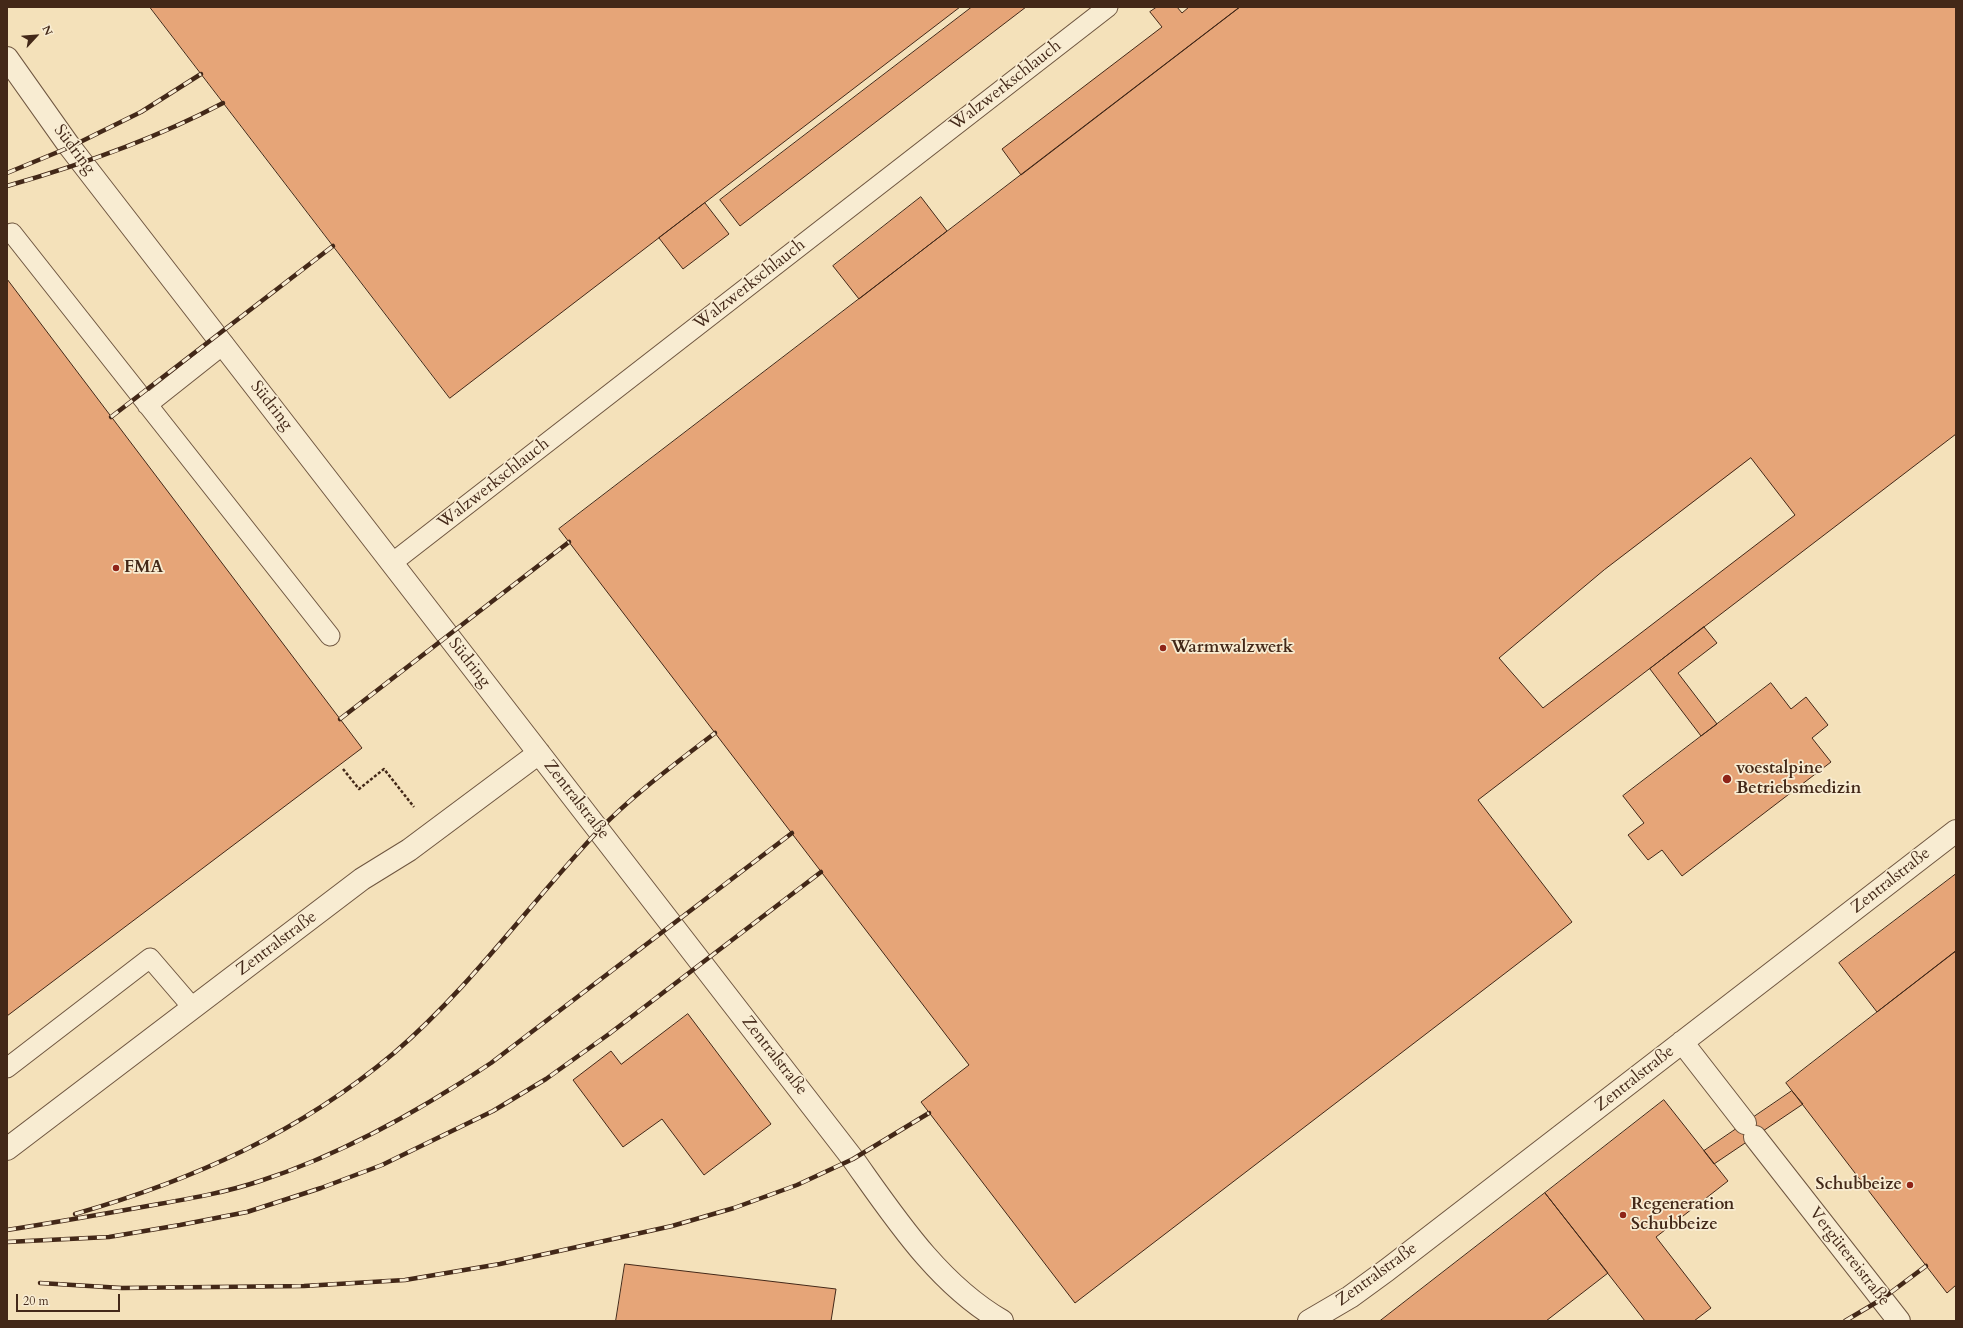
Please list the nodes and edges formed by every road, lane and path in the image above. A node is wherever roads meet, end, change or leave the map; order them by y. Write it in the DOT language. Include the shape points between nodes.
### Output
graph roads {
  1 [pos="1108,7"];
  2 [pos="7,58"];
  3 [pos="12,233"];
  4 [pos="224,344"];
  5 [pos="147,405"];
  6 [pos="392,563"];
  7 [pos="330,636"];
  8 [pos="539,753"];
  9 [pos="344,769"];
  10 [pos="414,807"];
  11 [pos="1956,831"];
  12 [pos="193,1008"];
  13 [pos="1682,1042"];
  14 [pos="7,1068"];
  15 [pos="7,1149"];
  16 [pos="1002,1321"];
  17 [pos="1310,1321"];
  18 [pos="1899,1321"];
  1 -- 6 [label="lane, Walzwerkschlauch"];
  2 -- 4 [label="street, Südring" via="70,146"];
  3 -- 5 [label="lane"];
  4 -- 5 [label="lane"];
  4 -- 6 [label="street, Südring"];
  5 -- 7 [label="lane"];
  6 -- 8 [label="street, Südring"];
  8 -- 12 [label="street, Zentralstraße" via="409,850 362,879"];
  8 -- 16 [label="street, Zentralstraße" via="853,1159 916,1246 957,1287"];
  9 -- 10 [label="path" via="359,789 384,769"];
  11 -- 13 [label="street, Zentralstraße"];
  12 -- 14 [label="lane" via="150,958"];
  12 -- 15 [label="street, Zentralstraße"];
  13 -- 17 [label="street, Zentralstraße" via="1381,1274 1350,1297"];
  13 -- 18 [label="street, Vergütereistraße"];
}
